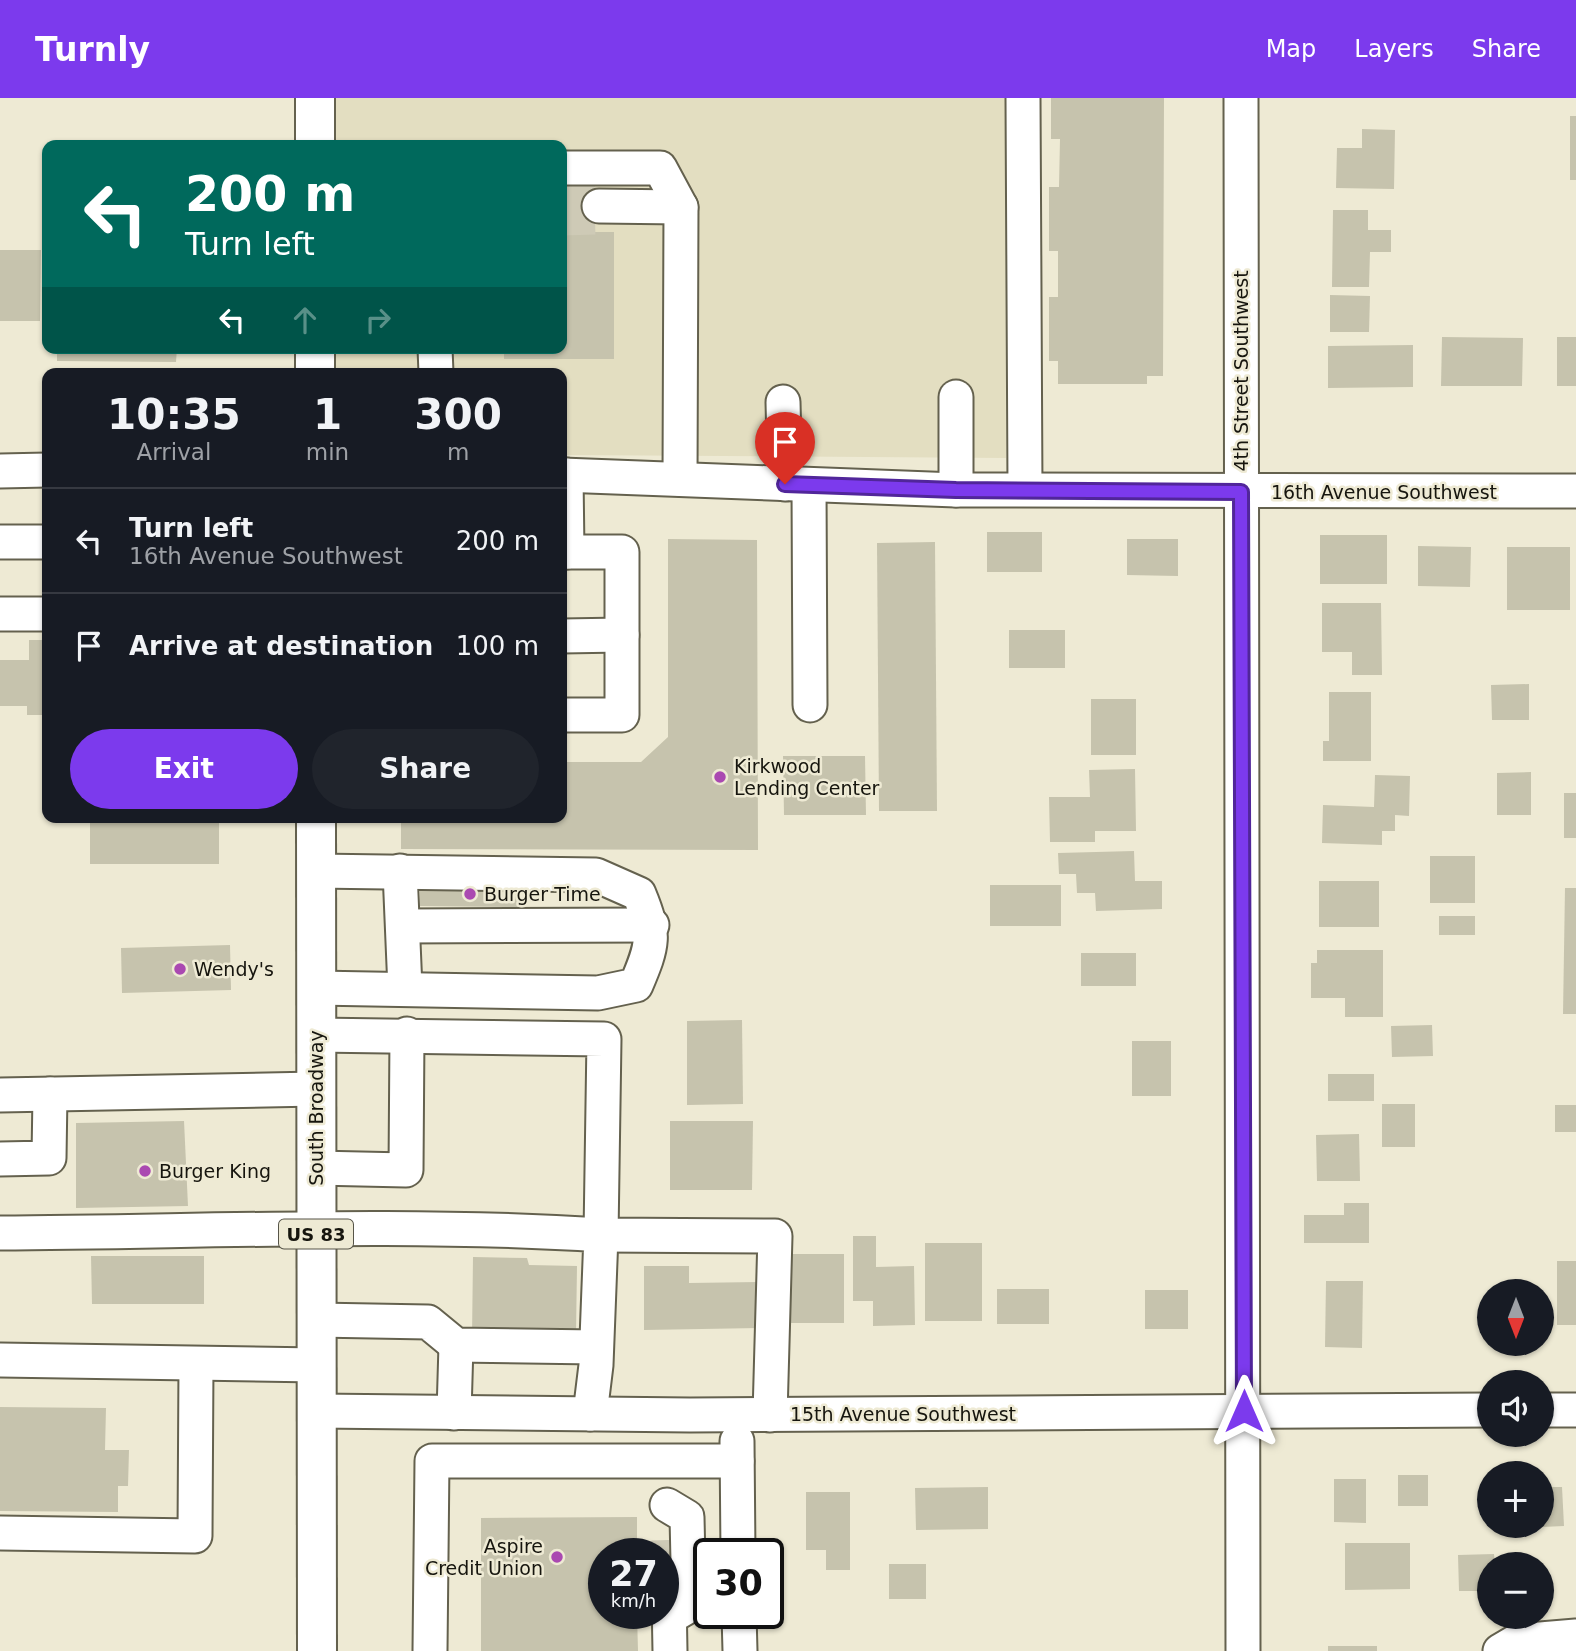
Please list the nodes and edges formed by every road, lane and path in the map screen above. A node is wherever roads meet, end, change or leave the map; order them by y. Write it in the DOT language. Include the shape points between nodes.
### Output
graph roads {
  1 [pos="315,98"];
  2 [pos="1023,98"];
  3 [pos="1241,98"];
  4 [pos="315,140"];
  5 [pos="567,168"];
  6 [pos="607,206"];
  7 [pos="681,207"];
  8 [pos="956,397"];
  9 [pos="783,402"];
  10 [pos="42,470"];
  11 [pos="0,471"];
  12 [pos="567,475"];
  13 [pos="680,480"];
  14 [pos="797,484"];
  15 [pos="1025,489"];
  16 [pos="956,490"];
  17 [pos="1576,491"];
  18 [pos="1241,492"];
  19 [pos="0,542"];
  20 [pos="42,542"];
  21 [pos="567,552"];
  22 [pos="0,614"];
  23 [pos="42,614"];
  24 [pos="622,635"];
  25 [pos="567,636"];
  26 [pos="810,705"];
  27 [pos="567,715"];
  28 [pos="316,823"];
  29 [pos="316,871"];
  30 [pos="400,871"];
  31 [pos="652,925"];
  32 [pos="403,926"];
  33 [pos="316,988"];
  34 [pos="405,989"];
  35 [pos="407,1034"];
  36 [pos="316,1035"];
  37 [pos="316,1089"];
  38 [pos="50,1094"];
  39 [pos="0,1095"];
  40 [pos="0,1159"];
  41 [pos="316,1168"];
  42 [pos="0,1213"];
  43 [pos="316,1220"];
  44 [pos="0,1233"];
  45 [pos="601,1236"];
  46 [pos="317,1320"];
  47 [pos="456,1345"];
  48 [pos="596,1347"];
  49 [pos="0,1360"];
  50 [pos="196,1364"];
  51 [pos="317,1365"];
  52 [pos="1477,1410"];
  53 [pos="1554,1410"];
  54 [pos="1576,1410"];
  55 [pos="317,1411"];
  56 [pos="1244,1411"];
  57 [pos="454,1413"];
  58 [pos="590,1414"];
  59 [pos="736,1414"];
  60 [pos="664,1415"];
  61 [pos="770,1415"];
  62 [pos="666,1460"];
  63 [pos="737,1461"];
  64 [pos="667,1505"];
  65 [pos="0,1533"];
  66 [pos="668,1538"];
  67 [pos="738,1538"];
  68 [pos="679,1612"];
  69 [pos="670,1629"];
  70 [pos="739,1629"];
  71 [pos="1576,1636"];
  72 [pos="317,1651"];
  73 [pos="430,1651"];
  74 [pos="670,1651"];
  75 [pos="740,1651"];
  76 [pos="1243,1651"];
  77 [pos="1500,1651"];
  1 -- 4 [label="main road"];
  2 -- 15 [label="street"];
  3 -- 18 [label="street, 4th Street Southwest"];
  5 -- 7 [label="street" via="660,168"];
  6 -- 7 [label="street"];
  7 -- 13 [label="street"];
  8 -- 16 [label="street"];
  9 -- 14 [label="street"];
  10 -- 11 [label="street"];
  12 -- 13 [label="street, 16th Avenue Southwest"];
  13 -- 14 [label="street, 16th Avenue Southwest"];
  14 -- 16 [label="street, 16th Avenue Southwest"];
  14 -- 26 [label="street"];
  15 -- 16 [label="street, 16th Avenue Southwest"];
  15 -- 18 [label="street, 16th Avenue Southwest"];
  17 -- 18 [label="street, 16th Avenue Southwest"];
  18 -- 56 [label="street, 4th Street Southwest"];
  19 -- 20 [label="street"];
  21 -- 24 [label="street" via="622,552"];
  22 -- 23 [label="street"];
  24 -- 25 [label="street"];
  24 -- 27 [label="street" via="622,715"];
  28 -- 29 [label="main road, South Broadway / US 83"];
  29 -- 30 [label="street"];
  29 -- 33 [label="main road, South Broadway / US 83"];
  30 -- 31 [label="street" via="596,875 639,894"];
  30 -- 32 [label="street"];
  31 -- 32 [label="street"];
  31 -- 34 [label="street" via="647,958 636,985 598,993"];
  32 -- 34 [label="street"];
  33 -- 34 [label="street"];
  33 -- 36 [label="main road, South Broadway / US 83"];
  35 -- 36 [label="street"];
  35 -- 41 [label="street" via="407,1170"];
  35 -- 45 [label="street" via="604,1039"];
  36 -- 37 [label="main road, South Broadway / US 83"];
  37 -- 38 [label="street"];
  37 -- 41 [label="main road, South Broadway / US 83"];
  38 -- 39 [label="street"];
  38 -- 40 [label="street" via="49,1158"];
  41 -- 43 [label="main road, South Broadway / US 83"];
  42 -- 43 [label="street"];
  43 -- 44 [label="street"];
  43 -- 45 [label="street"];
  43 -- 46 [label="main road, South Broadway / US 83"];
  45 -- 48 [label="street"];
  45 -- 61 [label="street" via="775,1236"];
  46 -- 47 [label="street" via="428,1322"];
  46 -- 51 [label="main road, South Broadway / US 83"];
  47 -- 48 [label="street"];
  47 -- 57 [label="street"];
  48 -- 58 [label="street"];
  49 -- 50 [label="street"];
  50 -- 51 [label="street"];
  50 -- 65 [label="street" via="195,1536"];
  51 -- 55 [label="main road, South Broadway / US 83"];
  52 -- 56 [label="street, 15th Avenue Southwest"];
  53 -- 54 [label="street"];
  55 -- 57 [label="street, 15th Avenue Southwest"];
  55 -- 72 [label="main road, South Broadway / US 83"];
  56 -- 61 [label="street, 15th Avenue Southwest"];
  56 -- 76 [label="street, 4th Street Southwest"];
  57 -- 58 [label="street, 15th Avenue Southwest"];
  58 -- 60 [label="street, 15th Avenue Southwest"];
  59 -- 60 [label="street, 15th Avenue Southwest"];
  59 -- 61 [label="street, 15th Avenue Southwest"];
  59 -- 63 [label="street"];
  60 -- 62 [label="street"];
  62 -- 63 [label="street"];
  62 -- 64 [label="street"];
  62 -- 73 [label="street" via="432,1461"];
  63 -- 67 [label="street"];
  64 -- 66 [label="street"];
  64 -- 68 [label="street" via="687,1517 689,1606"];
  69 -- 74 [label="street"];
  70 -- 75 [label="street"];
  71 -- 77 [label="street" via="1517,1641"];
}
